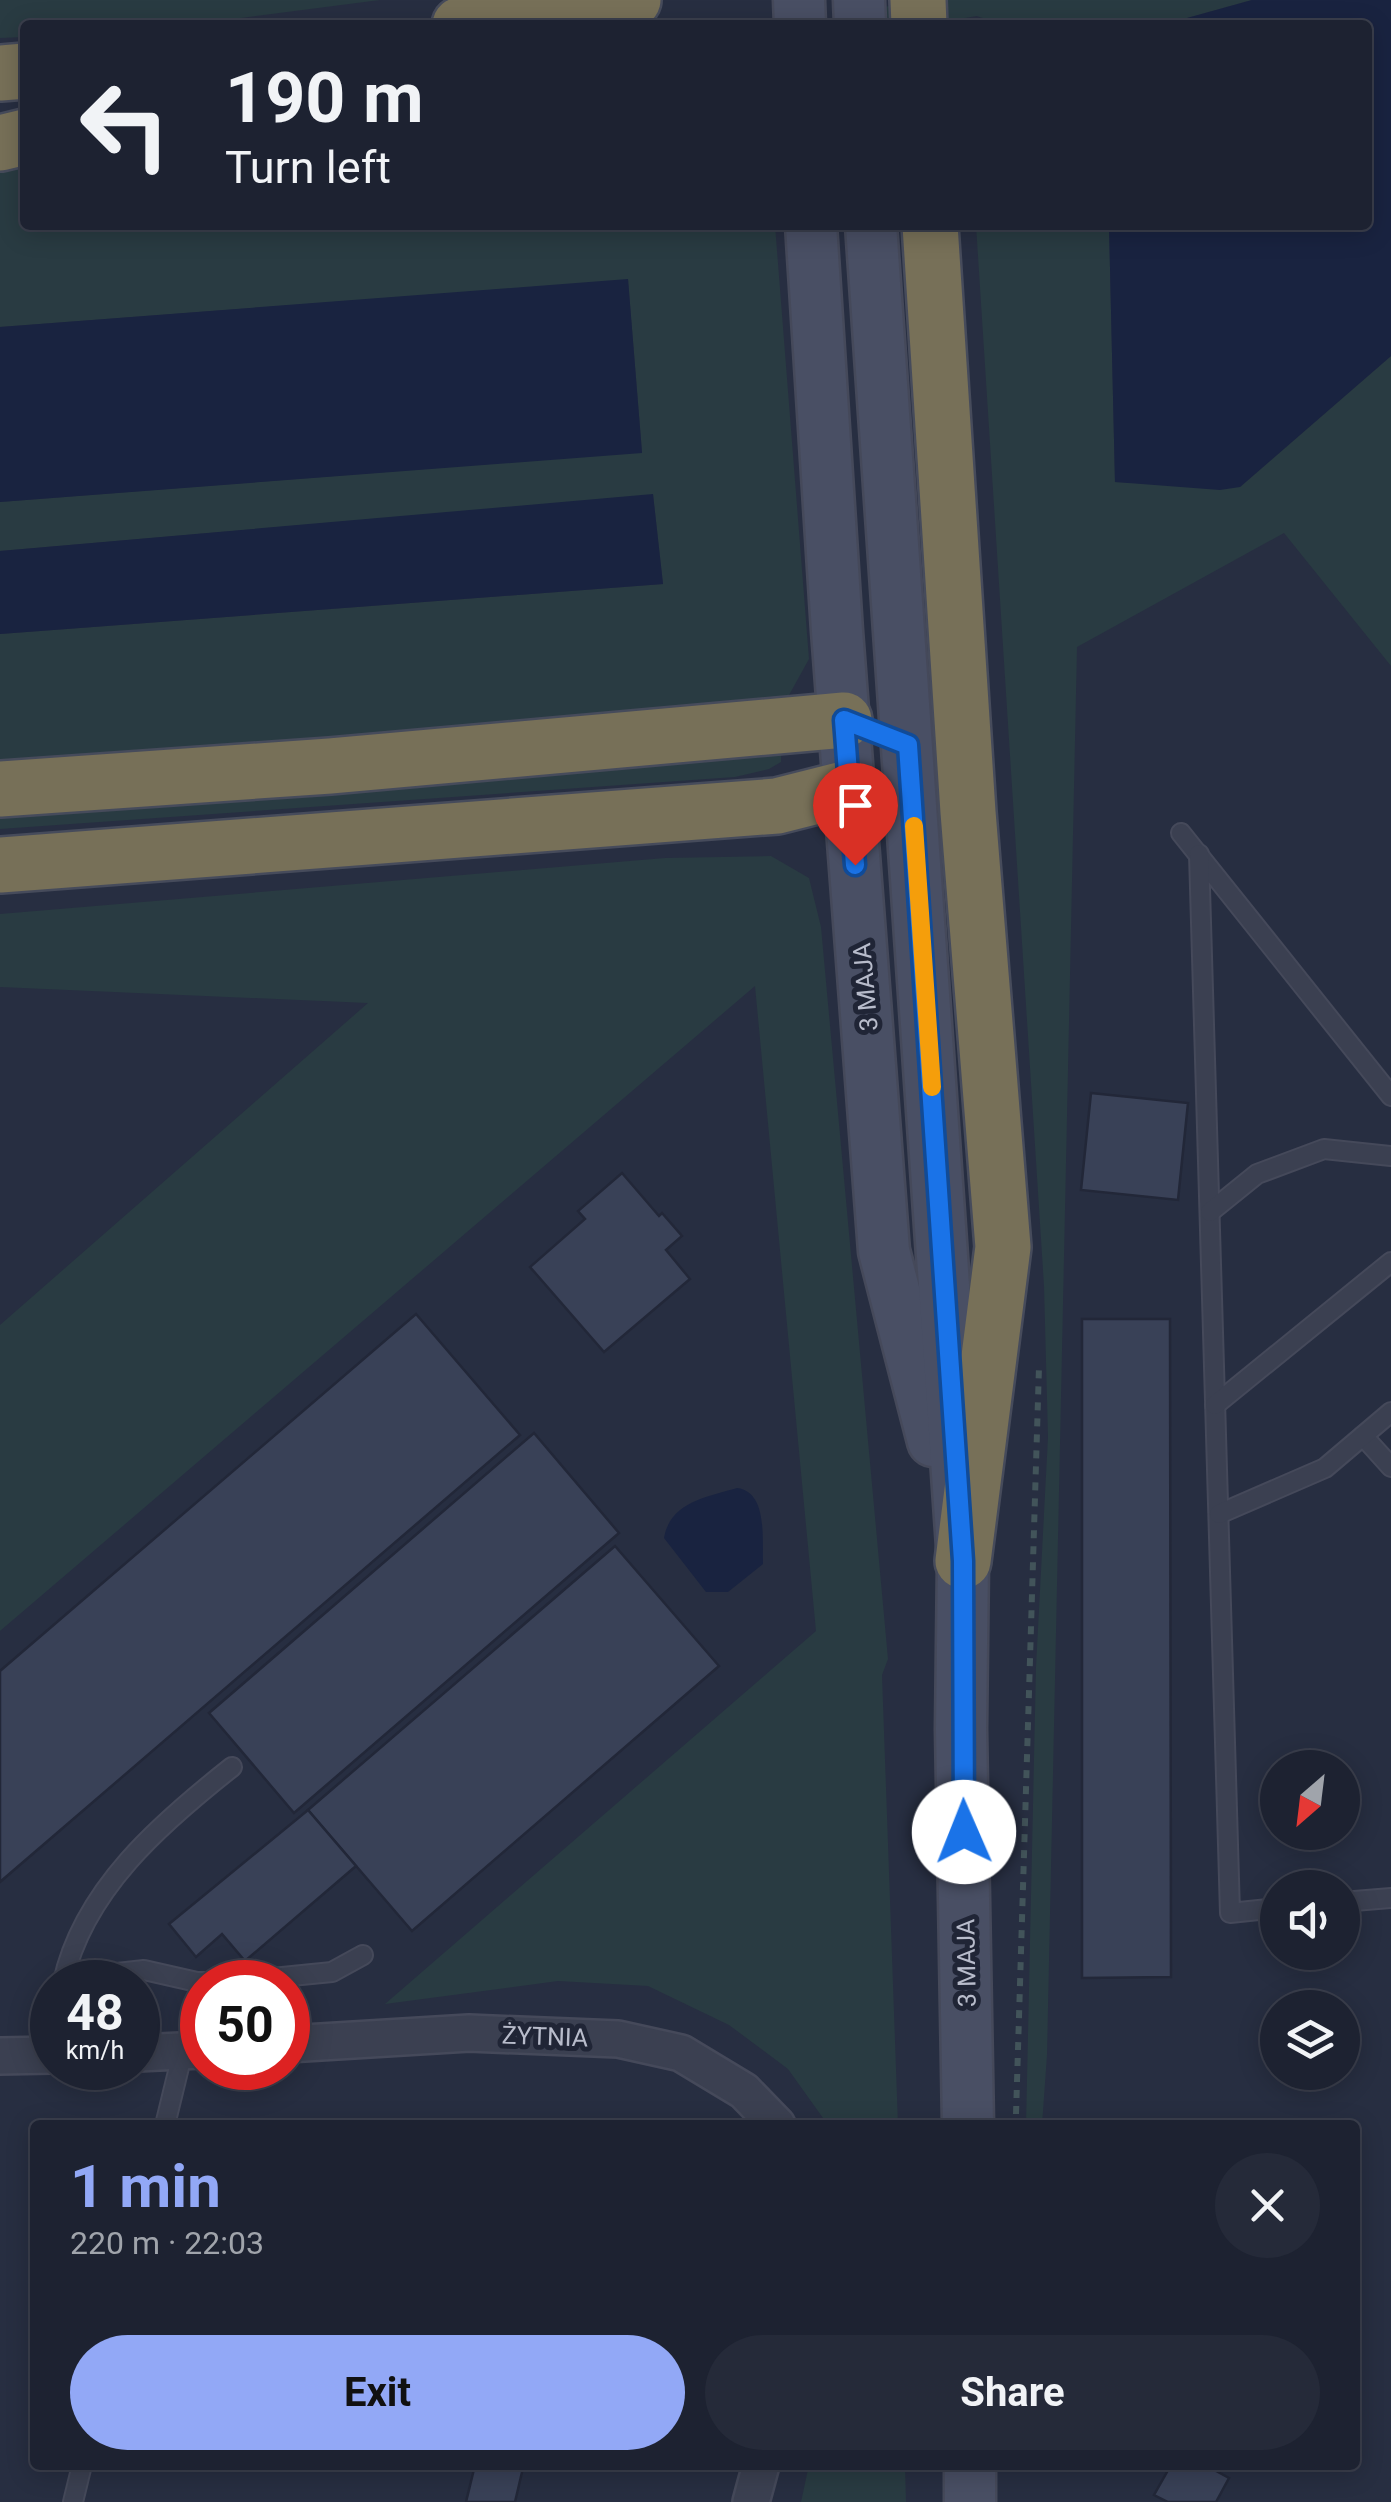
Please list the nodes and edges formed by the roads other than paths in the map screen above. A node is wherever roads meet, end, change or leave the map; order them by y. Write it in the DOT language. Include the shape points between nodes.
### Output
graph roads {
  1 [pos="610,4"];
  2 [pos="496,20"];
  3 [pos="544,20"];
  4 [pos="811,230"];
  5 [pos="872,230"];
  6 [pos="930,230"];
  7 [pos="844,720"];
  8 [pos="908,745"];
  9 [pos="848,788"];
  10 [pos="0,789"];
  11 [pos="1182,833"];
  12 [pos="1199,854"];
  13 [pos="0,865"];
  14 [pos="1391,1096"];
  15 [pos="1391,1156"];
  16 [pos="1210,1212"];
  17 [pos="1391,1262"];
  18 [pos="1215,1405"];
  19 [pos="1391,1412"];
  20 [pos="1364,1436"];
  21 [pos="1391,1467"];
  22 [pos="1218,1514"];
  23 [pos="963,1561"];
  24 [pos="232,1767"];
  25 [pos="1391,1898"];
  26 [pos="1360,1901"];
  27 [pos="1260,1910"];
  28 [pos="363,1956"];
  29 [pos="69,1960"];
  30 [pos="310,1974"];
  31 [pos="310,2043"];
  32 [pos="30,2055"];
  33 [pos="0,2056"];
  34 [pos="180,2085"];
  35 [pos="167,2120"];
  36 [pos="772,2120"];
  37 [pos="968,2120"];
  38 [pos="81,2470"];
  39 [pos="760,2470"];
  40 [pos="970,2470"];
  41 [pos="73,2502"];
  42 [pos="751,2502"];
  43 [pos="970,2502"];
  1 -- 2 [label="highway"];
  1 -- 3 [label="highway"];
  4 -- 7 [label="main road, 3 MAJA"];
  5 -- 8 [label="main road, 3 MAJA"];
  6 -- 23 [label="highway" via="1003,1247"];
  7 -- 8 [label="main road"];
  7 -- 9 [label="main road, 3 MAJA"];
  7 -- 10 [label="highway"];
  8 -- 9 [label="main road"];
  8 -- 23 [label="main road, 3 MAJA"];
  9 -- 13 [label="highway" via="778,806"];
  9 -- 23 [label="main road, 3 MAJA" via="884,1251"];
  11 -- 12 [label="lane"];
  12 -- 14 [label="lane"];
  12 -- 16 [label="lane"];
  15 -- 16 [label="lane" via="1324,1150 1258,1174"];
  16 -- 18 [label="lane"];
  17 -- 18 [label="lane"];
  18 -- 22 [label="lane"];
  19 -- 20 [label="lane"];
  20 -- 21 [label="lane"];
  20 -- 22 [label="lane" via="1325,1468"];
  22 -- 27 [label="lane" via="1230,1913"];
  23 -- 37 [label="main road, 3 MAJA"];
  24 -- 29 [label="lane" via="147,1839 92,1912"];
  25 -- 26 [label="lane"];
  28 -- 30 [label="lane" via="332,1972"];
  31 -- 36 [label="street, ŻYTNIA" via="469,2033 618,2038 681,2052 744,2091"];
  32 -- 33 [label="street"];
  34 -- 35 [label="lane"];
  38 -- 41 [label="lane"];
  39 -- 42 [label="street"];
  40 -- 43 [label="main road"];
}
